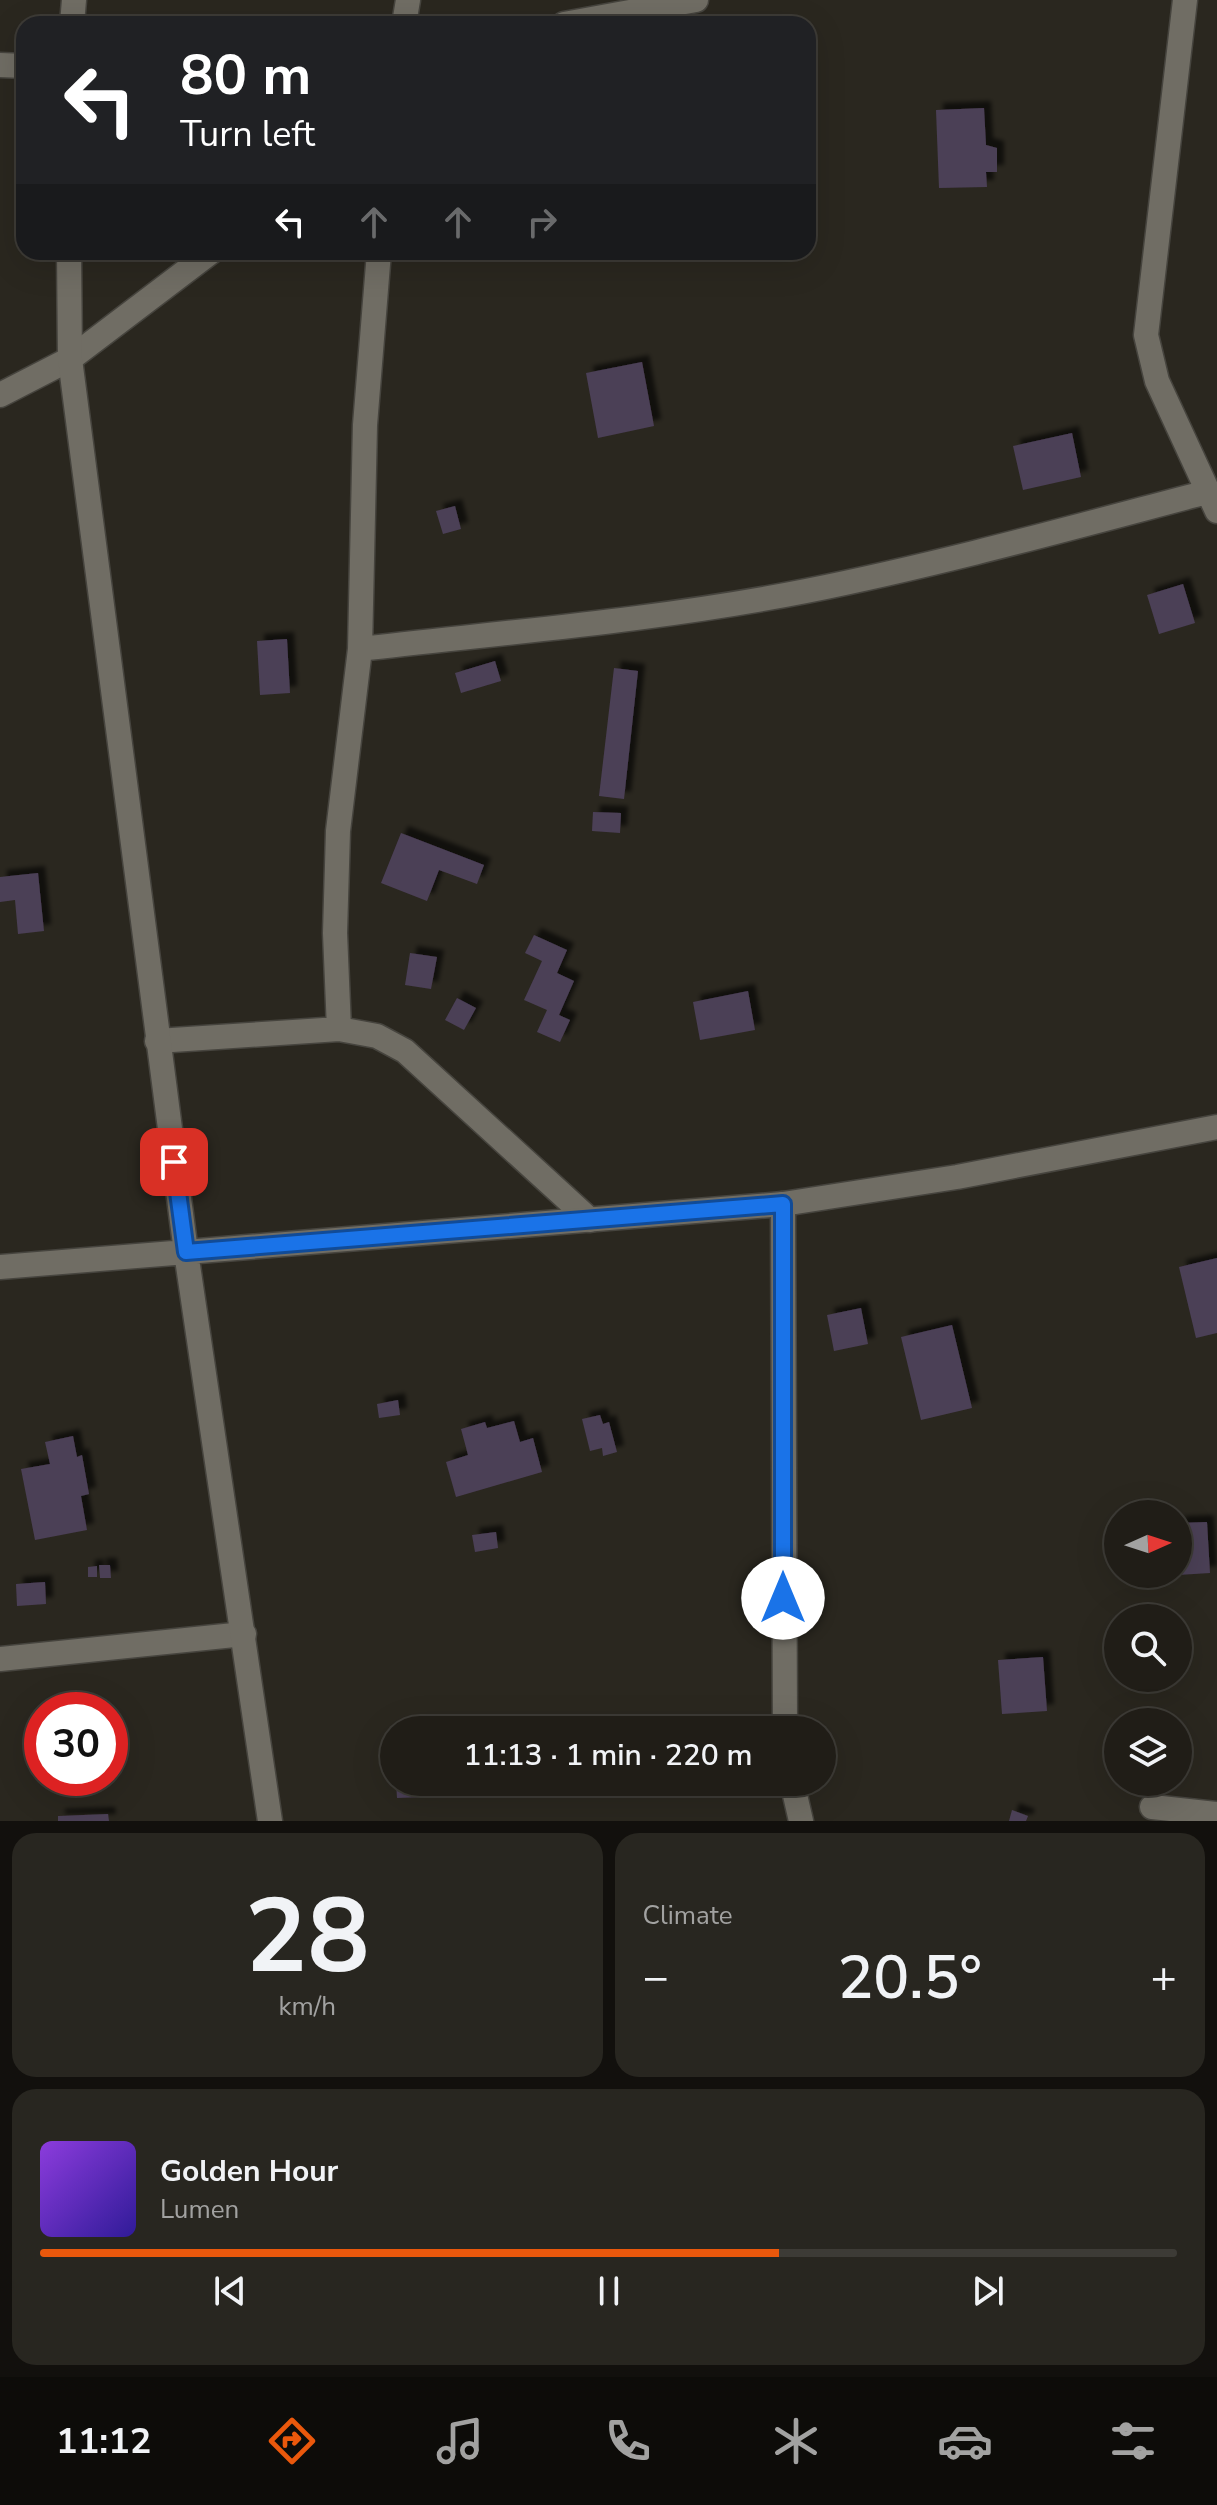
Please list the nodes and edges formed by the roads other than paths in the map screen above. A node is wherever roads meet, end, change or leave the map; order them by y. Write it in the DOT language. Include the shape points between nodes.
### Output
graph roads {
  1 [pos="696,0"];
  2 [pos="1185,0"];
  3 [pos="608,16"];
  4 [pos="69,260"];
  5 [pos="200,260"];
  6 [pos="378,260"];
  7 [pos="70,359"];
  8 [pos="0,395"];
  9 [pos="1212,502"];
  10 [pos="360,649"];
  11 [pos="339,1029"];
  12 [pos="157,1041"];
  13 [pos="1217,1127"];
  14 [pos="783,1204"];
  15 [pos="590,1220"];
  16 [pos="186,1252"];
  17 [pos="0,1267"];
  18 [pos="244,1634"];
  19 [pos="0,1659"];
  20 [pos="785,1716"];
  21 [pos="795,1796"];
  22 [pos="1152,1807"];
  23 [pos="1217,1814"];
  24 [pos="270,1821"];
  25 [pos="801,1821"];
  1 -- 3 [label="street"];
  2 -- 9 [label="street" via="1146,335 1157,381"];
  4 -- 7 [label="street"];
  5 -- 7 [label="street"];
  6 -- 10 [label="street" via="365,425"];
  7 -- 8 [label="street"];
  7 -- 12 [label="street"];
  9 -- 10 [label="street" via="806,591"];
  10 -- 11 [label="street" via="338,831"];
  11 -- 12 [label="street"];
  11 -- 15 [label="street" via="377,1036 405,1051"];
  12 -- 16 [label="street"];
  13 -- 14 [label="street"];
  14 -- 15 [label="street"];
  14 -- 20 [label="street"];
  15 -- 16 [label="street"];
  16 -- 17 [label="street"];
  16 -- 18 [label="street"];
  18 -- 19 [label="street"];
  18 -- 24 [label="street"];
  21 -- 25 [label="street"];
  22 -- 23 [label="street"];
}
